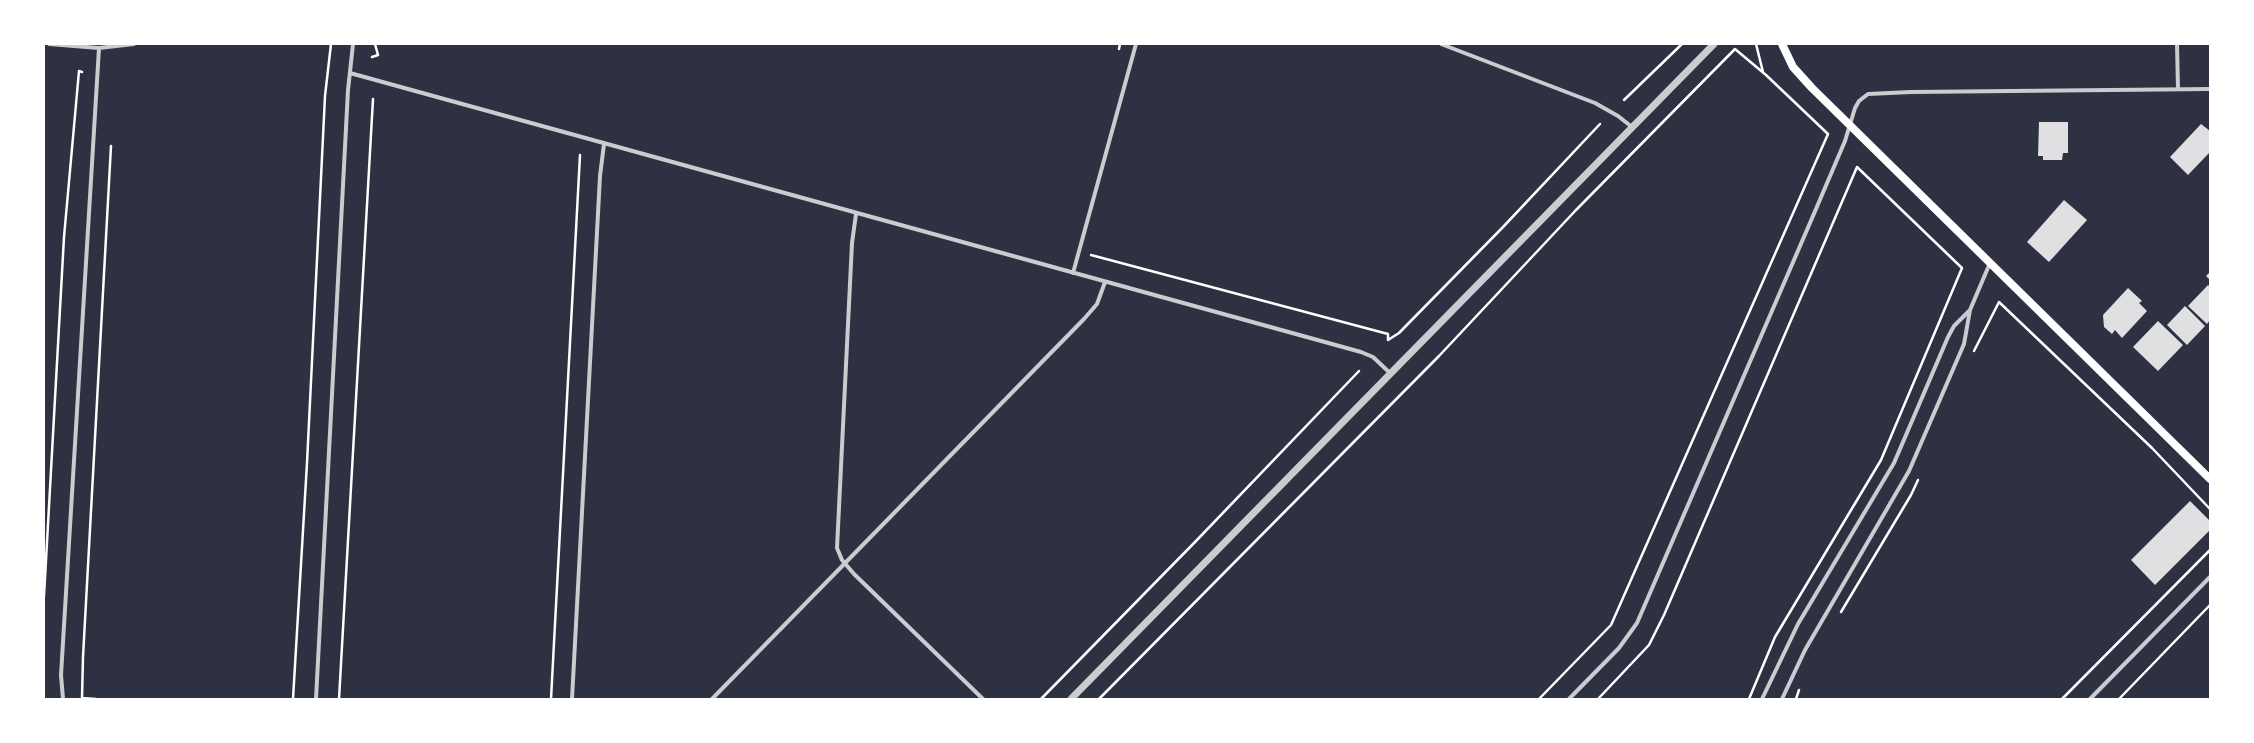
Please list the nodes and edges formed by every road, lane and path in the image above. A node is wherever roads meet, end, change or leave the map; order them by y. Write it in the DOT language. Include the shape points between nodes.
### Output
graph roads {
  1 [pos="49,44"];
  2 [pos="134,44"];
  3 [pos="331,44"];
  4 [pos="353,44"];
  5 [pos="375,44"];
  6 [pos="1120,44"];
  7 [pos="1136,44"];
  8 [pos="1441,44"];
  9 [pos="1682,44"];
  10 [pos="1714,44"];
  11 [pos="1756,44"];
  12 [pos="1782,44"];
  13 [pos="2177,44"];
  14 [pos="99,48"];
  15 [pos="1119,50"];
  16 [pos="372,57"];
  17 [pos="82,72"];
  18 [pos="1763,72"];
  19 [pos="350,73"];
  20 [pos="2178,89"];
  21 [pos="2210,89"];
  22 [pos="373,99"];
  23 [pos="1624,100"];
  24 [pos="1600,124"];
  25 [pos="1849,125"];
  26 [pos="1632,127"];
  27 [pos="604,144"];
  28 [pos="111,146"];
  29 [pos="580,155"];
  30 [pos="856,214"];
  31 [pos="1090,255"];
  32 [pos="1990,262"];
  33 [pos="1073,273"];
  34 [pos="1105,282"];
  35 [pos="1999,302"];
  36 [pos="1970,310"];
  37 [pos="1359,371"];
  38 [pos="1390,373"];
  39 [pos="2210,479"];
  40 [pos="2210,509"];
  41 [pos="2210,550"];
  42 [pos="845,563"];
  43 [pos="2210,577"];
  44 [pos="44,596"];
  45 [pos="2210,605"];
  46 [pos="63,699"];
  47 [pos="96,699"];
  48 [pos="293,699"];
  49 [pos="316,699"];
  50 [pos="339,699"];
  51 [pos="551,699"];
  52 [pos="572,699"];
  53 [pos="712,699"];
  54 [pos="983,699"];
  55 [pos="1041,699"];
  56 [pos="1071,699"];
  57 [pos="1100,699"];
  58 [pos="1539,699"];
  59 [pos="1570,699"];
  60 [pos="1598,699"];
  61 [pos="1749,699"];
  62 [pos="1762,699"];
  63 [pos="1782,699"];
  64 [pos="2062,699"];
  65 [pos="2090,699"];
  66 [pos="2119,699"];
  1 -- 14 [label="street"];
  2 -- 14 [label="street"];
  3 -- 48 [label="path"];
  4 -- 19 [label="street"];
  5 -- 16 [label="path" via="378,55"];
  6 -- 15 [label="path"];
  7 -- 33 [label="street"];
  8 -- 26 [label="street" via="1595,103"];
  9 -- 23 [label="path"];
  10 -- 26 [label="street"];
  11 -- 18 [label="path"];
  12 -- 25 [label="main road" via="1787,57 1802,78"];
  13 -- 20 [label="street"];
  14 -- 46 [label="street" via="61,669"];
  17 -- 44 [label="path" via="79,71 64,237"];
  18 -- 57 [label="path" via="1735,49 1576,210 1439,356"];
  18 -- 58 [label="path" via="1828,134 1611,625"];
  19 -- 27 [label="street"];
  19 -- 49 [label="street"];
  20 -- 21 [label="street"];
  20 -- 25 [label="street" via="1868,94 1859,101"];
  22 -- 50 [label="path"];
  24 -- 31 [label="path" via="1493,238 1388,340 1388,334"];
  25 -- 32 [label="main road"];
  25 -- 59 [label="street" via="1845,141 1810,224 1639,619 1619,648"];
  26 -- 38 [label="street"];
  27 -- 30 [label="street"];
  27 -- 52 [label="street" via="600,176"];
  28 -- 47 [label="path" via="83,657 82,698"];
  29 -- 51 [label="path"];
  30 -- 33 [label="street"];
  30 -- 42 [label="street" via="852,243 837,544 839,555"];
  32 -- 36 [label="street"];
  32 -- 39 [label="main road"];
  33 -- 34 [label="street"];
  34 -- 38 [label="street" via="1361,352 1372,357"];
  34 -- 42 [label="street" via="1097,304 1084,319"];
  35 -- 40 [label="path" via="2152,448"];
  36 -- 62 [label="street" via="1954,326 1894,463 1798,624"];
  36 -- 63 [label="street" via="1964,344 1897,495 1805,650"];
  37 -- 55 [label="path"];
  38 -- 56 [label="street"];
  41 -- 64 [label="path"];
  42 -- 53 [label="street"];
  42 -- 54 [label="street"];
  43 -- 65 [label="street"];
  45 -- 66 [label="path"];
  60 -- 61 [label="path" via="1649,646 1857,168 1962,268 1881,460 1776,637"];
}
